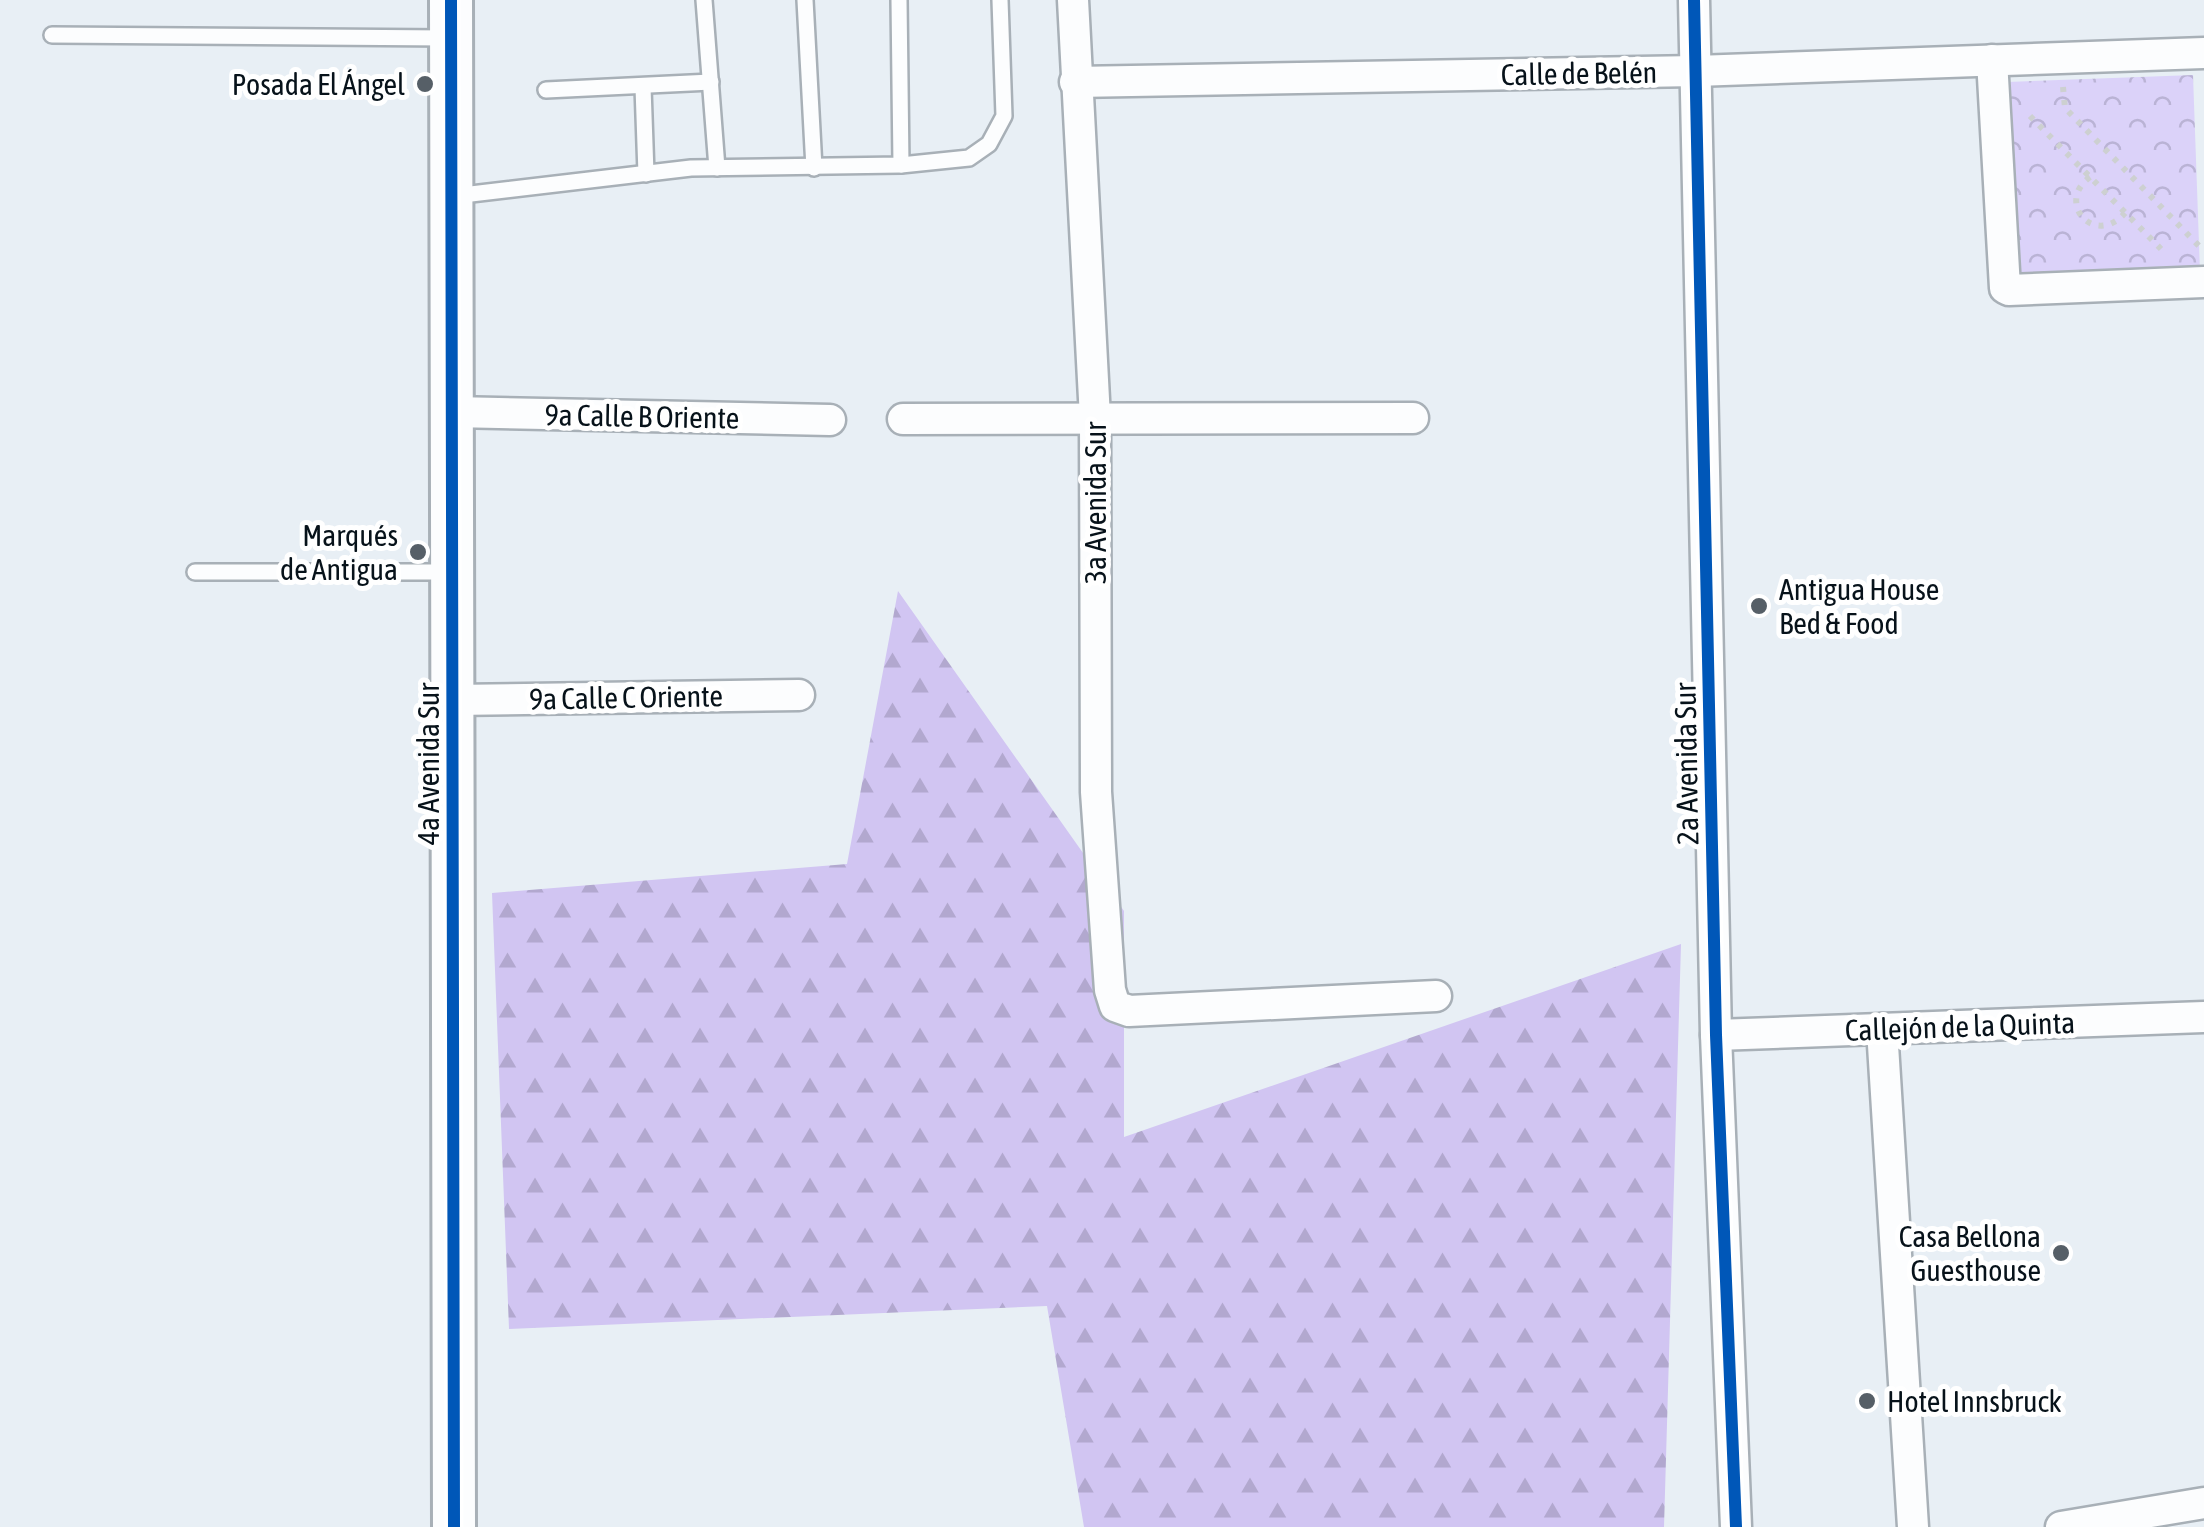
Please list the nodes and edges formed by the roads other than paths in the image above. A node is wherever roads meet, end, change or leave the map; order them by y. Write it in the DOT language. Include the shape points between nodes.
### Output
graph roads {
  1 [pos="704,0"];
  2 [pos="806,0"];
  3 [pos="899,0"];
  4 [pos="1000,0"];
  5 [pos="1072,0"];
  6 [pos="1694,0"];
  7 [pos="451,19"];
  8 [pos="52,35"];
  9 [pos="2204,53"];
  10 [pos="1993,69"];
  11 [pos="1696,72"];
  12 [pos="710,82"];
  13 [pos="1075,82"];
  14 [pos="643,87"];
  15 [pos="546,90"];
  16 [pos="901,165"];
  17 [pos="717,168"];
  18 [pos="814,168"];
  19 [pos="646,174"];
  20 [pos="454,196"];
  21 [pos="2199,282"];
  22 [pos="453,412"];
  23 [pos="1095,418"];
  24 [pos="1413,418"];
  25 [pos="902,419"];
  26 [pos="830,420"];
  27 [pos="195,572"];
  28 [pos="452,572"];
  29 [pos="799,695"];
  30 [pos="452,700"];
  31 [pos="1436,996"];
  32 [pos="2204,1017"];
  33 [pos="1882,1029"];
  34 [pos="1716,1035"];
  35 [pos="2204,1503"];
  36 [pos="454,1527"];
  37 [pos="1736,1527"];
  38 [pos="1914,1527"];
  39 [pos="2061,1527"];
  1 -- 12 [label="lane"];
  2 -- 18 [label="lane"];
  3 -- 16 [label="lane"];
  4 -- 16 [label="lane" via="1004,116 988,144 969,158"];
  5 -- 13 [label="street, 3a Avenida Sur"];
  6 -- 11 [label="street, 2a Avenida Sur"];
  7 -- 8 [label="lane"];
  7 -- 20 [label="street, 4a Avenida Sur"];
  9 -- 10 [label="street, Calle de Belén" via="2061,58"];
  10 -- 11 [label="street, Calle de Belén"];
  10 -- 21 [label="street" via="2006,290"];
  11 -- 13 [label="street, Calle de Belén"];
  11 -- 34 [label="street, 2a Avenida Sur"];
  12 -- 14 [label="lane"];
  12 -- 17 [label="lane"];
  13 -- 23 [label="street, 3a Avenida Sur"];
  14 -- 15 [label="lane"];
  14 -- 19 [label="lane"];
  16 -- 18 [label="lane"];
  17 -- 18 [label="lane"];
  17 -- 19 [label="lane"];
  19 -- 20 [label="lane"];
  20 -- 22 [label="street, 4a Avenida Sur"];
  22 -- 26 [label="street, 9a Calle B Oriente"];
  22 -- 28 [label="street, 4a Avenida Sur"];
  23 -- 24 [label="street"];
  23 -- 25 [label="street"];
  23 -- 31 [label="street, 3a Avenida Sur" via="1096,792 1115,1006 1128,1011"];
  27 -- 28 [label="lane"];
  28 -- 30 [label="street, 4a Avenida Sur"];
  29 -- 30 [label="street, 9a Calle C Oriente"];
  30 -- 36 [label="street, 4a Avenida Sur"];
  32 -- 33 [label="street, Callejón de la Quinta"];
  33 -- 34 [label="street, Callejón de la Quinta"];
  33 -- 38 [label="street"];
  34 -- 37 [label="street, 2a Avenida Sur"];
  35 -- 39 [label="street"];
}
